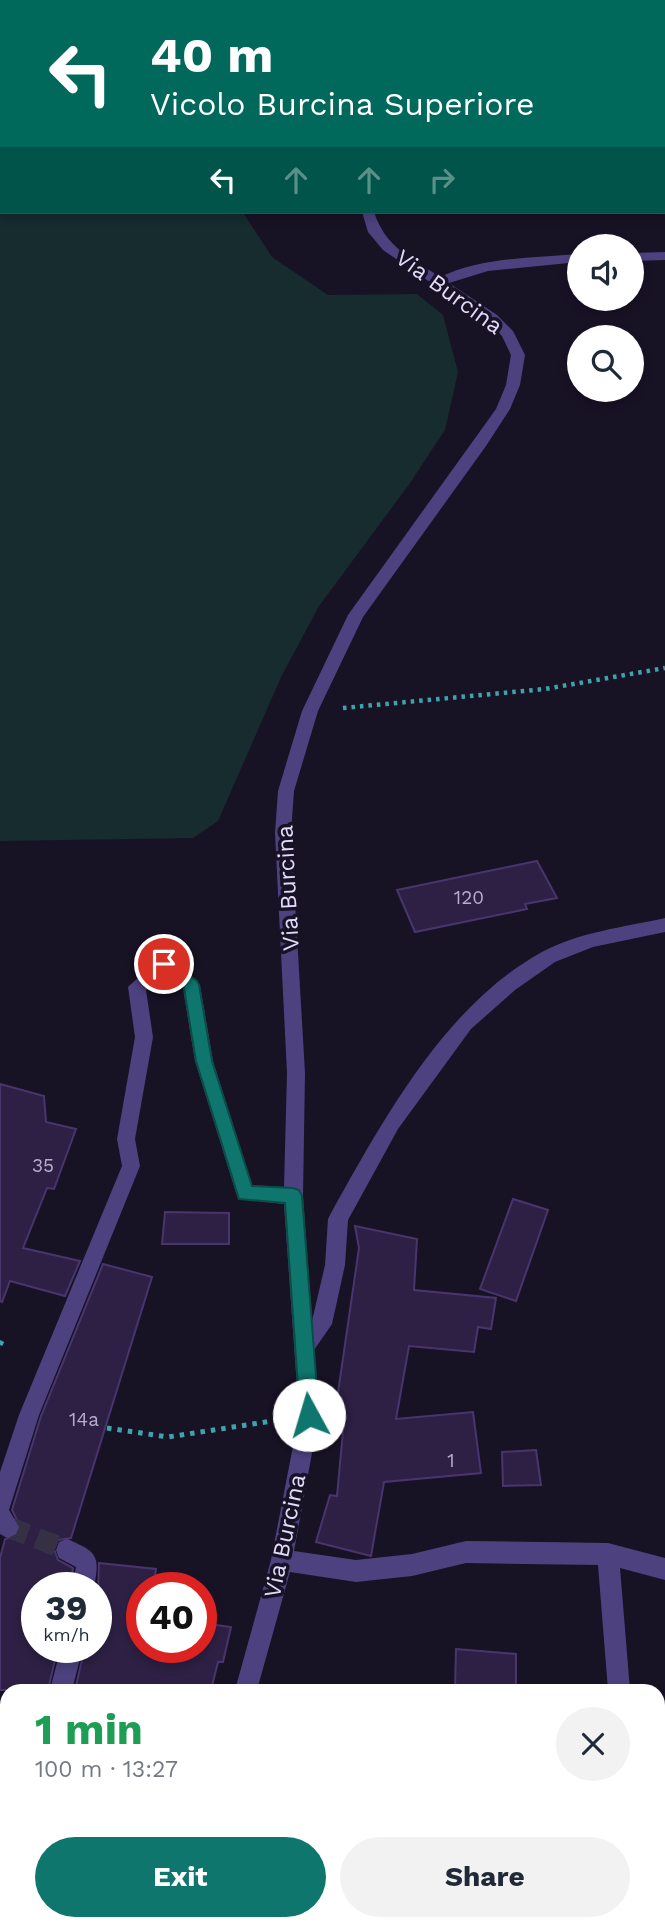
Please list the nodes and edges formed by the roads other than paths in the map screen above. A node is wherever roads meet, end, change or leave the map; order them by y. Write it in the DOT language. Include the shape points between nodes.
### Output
graph roads {
  1 [pos="369,214"];
  2 [pos="665,256"];
  3 [pos="644,257"];
  4 [pos="567,259"];
  5 [pos="439,283"];
  6 [pos="665,925"];
  7 [pos="293,1196"];
  8 [pos="303,1349"];
  9 [pos="0,1505"];
  10 [pos="67,1550"];
  11 [pos="608,1554"];
  12 [pos="282,1560"];
  13 [pos="665,1569"];
  14 [pos="86,1572"];
  15 [pos="68,1663"];
  16 [pos="63,1684"];
  17 [pos="248,1684"];
  18 [pos="619,1684"];
  1 -- 5 [label="street, Via Burcina" via="374,232 387,247"];
  2 -- 3 [label="street"];
  4 -- 5 [label="street" via="489,266"];
  5 -- 7 [label="street, Via Burcina" via="492,318 508,334 518,355 503,409 356,615 310,711 286,791 283,833 296,1073"];
  6 -- 8 [label="street" via="591,941 549,957 465,1024 391,1122 338,1219 335,1265 322,1324"];
  7 -- 8 [label="street, Via Burcina"];
  7 -- 9 [label="street" via="245,1193 204,1061 191,985 164,964 137,987 144,1037 126,1139 131,1166 29,1415"];
  8 -- 12 [label="street, Via Burcina" via="309,1415"];
  10 -- 14 [label="street" via="88,1562"];
  11 -- 12 [label="street" via="466,1552 412,1565 356,1571"];
  11 -- 13 [label="street"];
  11 -- 18 [label="street"];
  12 -- 17 [label="street, Via Burcina"];
  15 -- 16 [label="street"];
}
